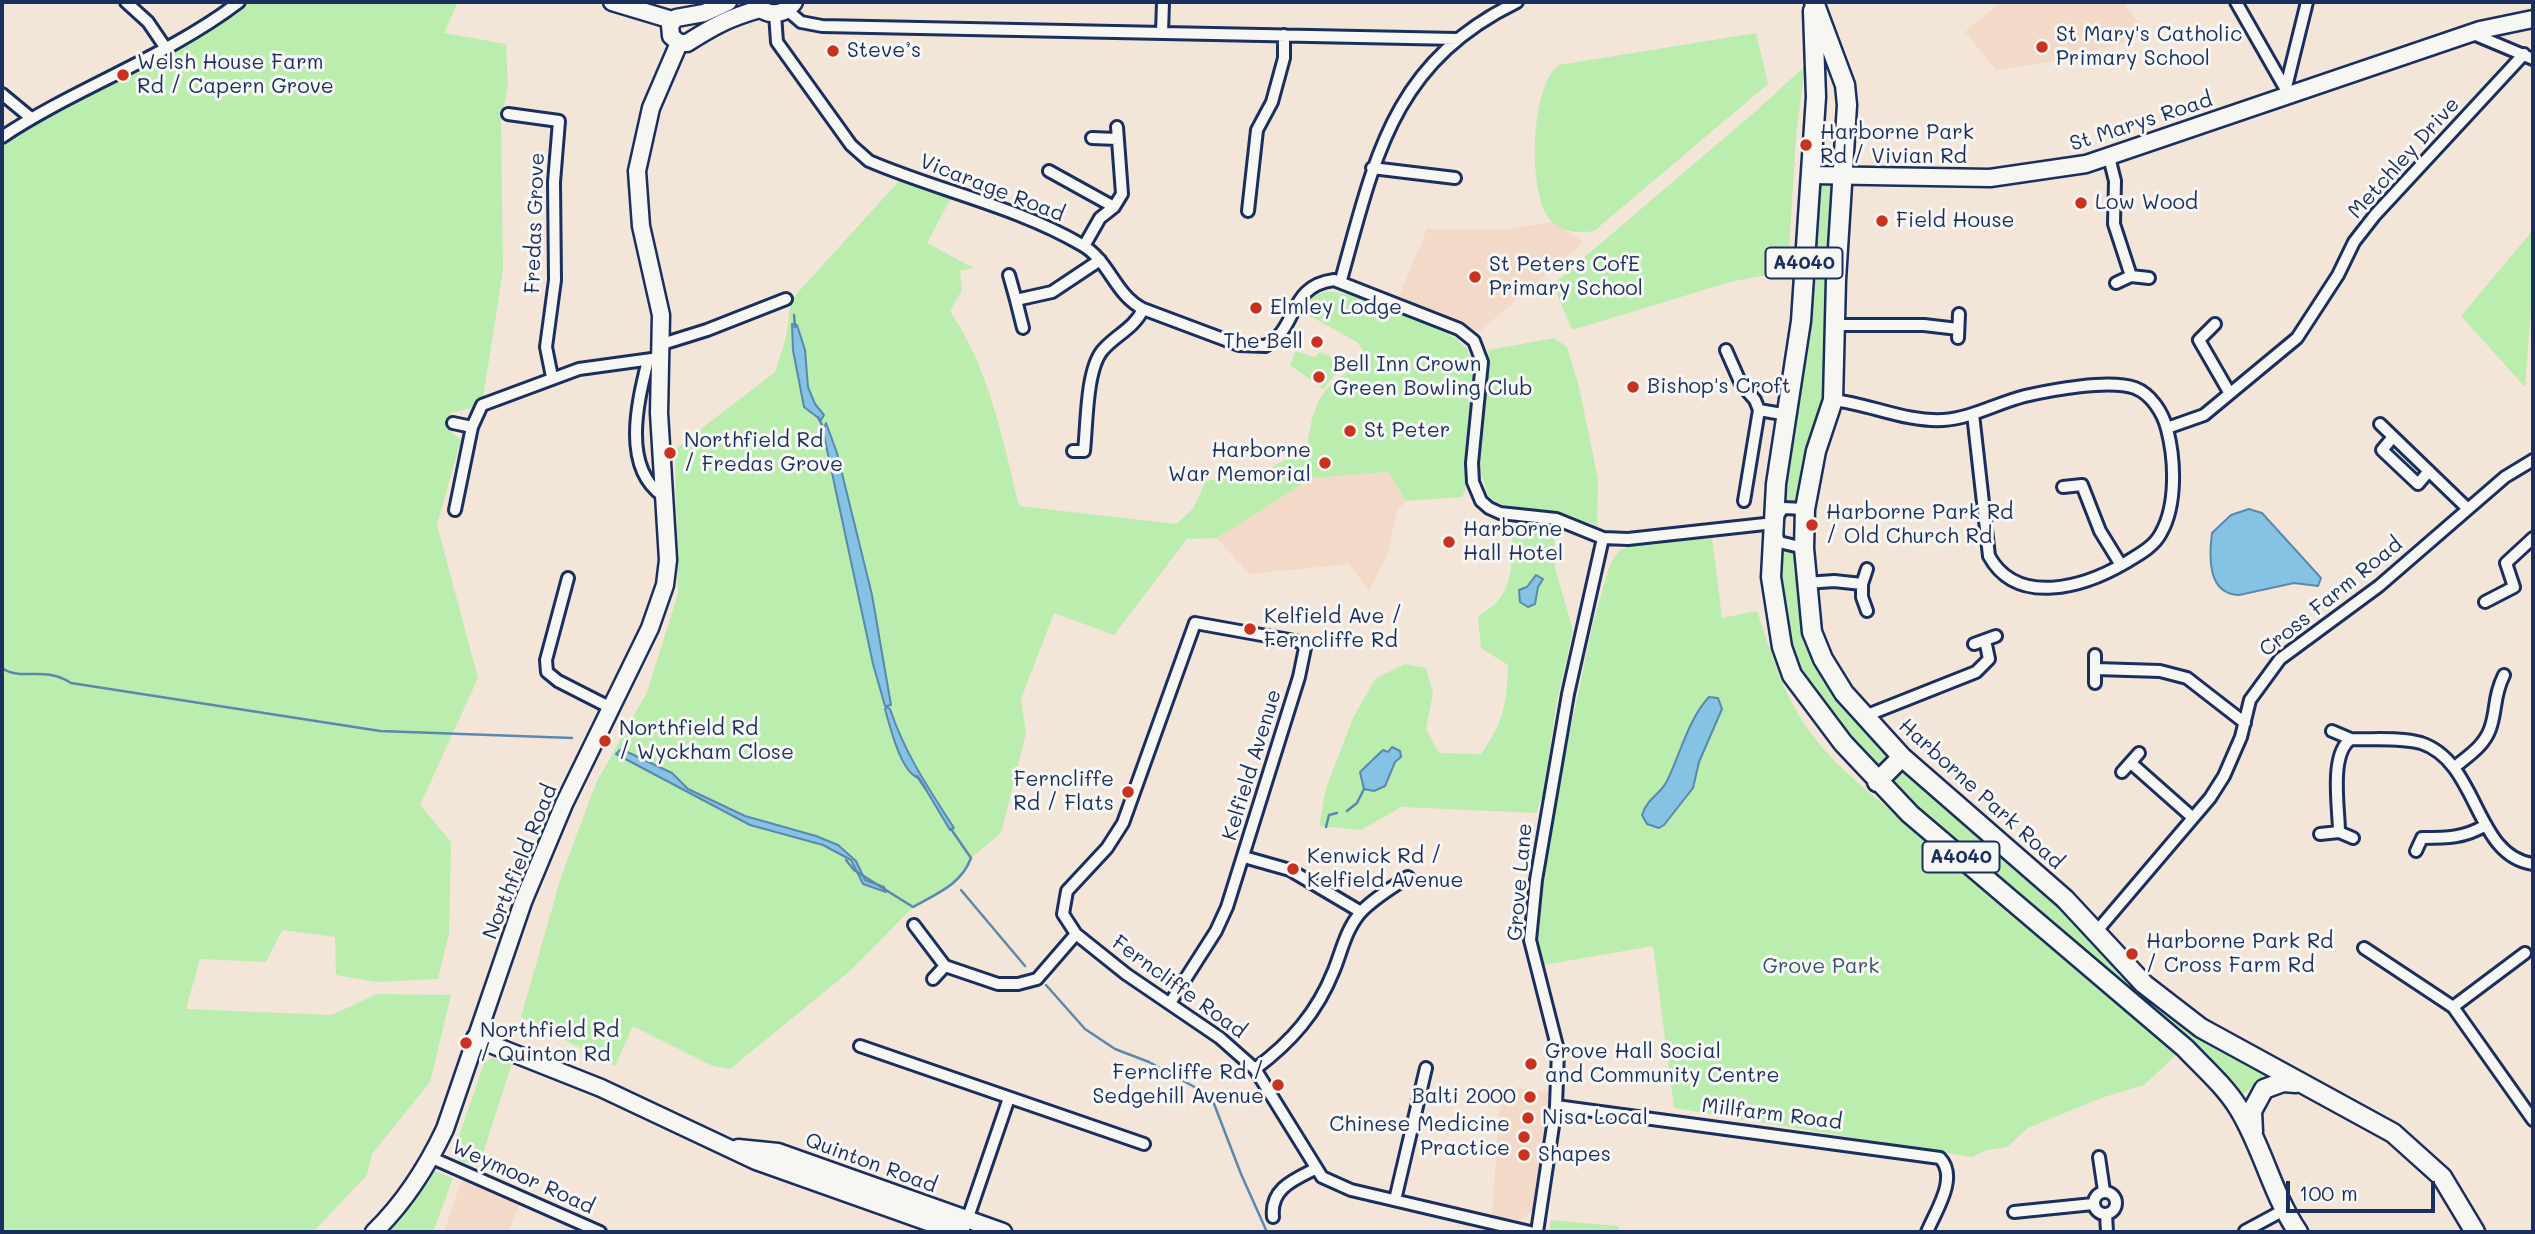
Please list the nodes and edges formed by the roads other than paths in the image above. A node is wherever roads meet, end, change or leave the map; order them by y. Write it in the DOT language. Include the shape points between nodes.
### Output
graph roads {
  1 [pos="126,2"];
  2 [pos="239,2"];
  3 [pos="612,2"];
  4 [pos="728,2"];
  5 [pos="1163,2"];
  6 [pos="1517,2"];
  7 [pos="1813,2"];
  8 [pos="2236,2"];
  9 [pos="2307,2"];
  10 [pos="774,7"];
  11 [pos="1492,8"];
  12 [pos="680,18"];
  13 [pos="2533,19"];
  14 [pos="1162,33"];
  15 [pos="2471,33"];
  16 [pos="696,34"];
  17 [pos="1284,35"];
  18 [pos="1457,39"];
  19 [pos="679,43"];
  20 [pos="165,47"];
  21 [pos="2528,56"];
  22 [pos="2288,91"];
  23 [pos="2,94"];
  24 [pos="508,114"];
  25 [pos="31,118"];
  26 [pos="2,137"];
  27 [pos="1092,138"];
  28 [pos="2109,157"];
  29 [pos="1372,169"];
  30 [pos="1049,171"];
  31 [pos="1811,175"];
  32 [pos="1842,176"];
  33 [pos="1454,178"];
  34 [pos="1114,207"];
  35 [pos="1248,211"];
  36 [pos="1084,246"];
  37 [pos="1100,260"];
  38 [pos="1009,275"];
  39 [pos="2132,275"];
  40 [pos="2149,278"];
  41 [pos="1341,280"];
  42 [pos="2116,282"];
  43 [pos="786,299"];
  44 [pos="1016,300"];
  45 [pos="1143,309"];
  46 [pos="1959,314"];
  47 [pos="2215,324"];
  48 [pos="1836,325"];
  49 [pos="1023,328"];
  50 [pos="1726,350"];
  51 [pos="655,354"];
  52 [pos="552,377"];
  53 [pos="2229,392"];
  54 [pos="1833,400"];
  55 [pos="1759,410"];
  56 [pos="1973,414"];
  57 [pos="1788,415"];
  58 [pos="453,423"];
  59 [pos="2380,424"];
  60 [pos="472,428"];
  61 [pos="2167,428"];
  62 [pos="2393,437"];
  63 [pos="1096,453"];
  64 [pos="2533,460"];
  65 [pos="2430,471"];
  66 [pos="2063,487"];
  67 [pos="663,496"];
  68 [pos="1744,501"];
  69 [pos="2467,508"];
  70 [pos="1805,509"];
  71 [pos="455,510"];
  72 [pos="1774,523"];
  73 [pos="1603,538"];
  74 [pos="2533,538"];
  75 [pos="1804,548"];
  76 [pos="2121,565"];
  77 [pos="1867,569"];
  78 [pos="568,578"];
  79 [pos="1806,583"];
  80 [pos="1861,584"];
  81 [pos="2485,602"];
  82 [pos="1867,611"];
  83 [pos="1985,640"];
  84 [pos="2095,655"];
  85 [pos="2096,669"];
  86 [pos="2504,675"];
  87 [pos="2095,683"];
  88 [pos="611,708"];
  89 [pos="1865,716"];
  90 [pos="2245,723"];
  91 [pos="2332,731"];
  92 [pos="2351,739"];
  93 [pos="2139,753"];
  94 [pos="1902,757"];
  95 [pos="2131,763"];
  96 [pos="2456,766"];
  97 [pos="2122,772"];
  98 [pos="1877,782"];
  99 [pos="2192,817"];
  100 [pos="2486,825"];
  101 [pos="2414,827"];
  102 [pos="2339,832"];
  103 [pos="2320,834"];
  104 [pos="2353,838"];
  105 [pos="2422,838"];
  106 [pos="2416,851"];
  107 [pos="1244,857"];
  108 [pos="2533,864"];
  109 [pos="1408,877"];
  110 [pos="1361,912"];
  111 [pos="914,925"];
  112 [pos="2096,932"];
  113 [pos="1076,933"];
  114 [pos="2364,948"];
  115 [pos="2525,953"];
  116 [pos="945,966"];
  117 [pos="933,979"];
  118 [pos="1170,1003"];
  119 [pos="2453,1007"];
  120 [pos="475,1038"];
  121 [pos="860,1046"];
  122 [pos="1426,1068"];
  123 [pos="1255,1069"];
  124 [pos="2300,1084"];
  125 [pos="1009,1098"];
  126 [pos="1556,1106"];
  127 [pos="2533,1120"];
  128 [pos="2253,1134"];
  129 [pos="1144,1144"];
  130 [pos="2099,1157"];
  131 [pos="432,1158"];
  132 [pos="1315,1169"];
  133 [pos="2104,1191"];
  134 [pos="1395,1200"];
  135 [pos="2094,1204"];
  136 [pos="1269,1209"];
  137 [pos="2284,1209"];
  138 [pos="2014,1212"];
  139 [pos="2106,1214"];
  140 [pos="962,1228"];
  141 [pos="2245,1231"];
  142 [pos="374,1232"];
  143 [pos="600,1232"];
  144 [pos="1003,1232"];
  145 [pos="1530,1232"];
  146 [pos="1537,1232"];
  147 [pos="1927,1232"];
  148 [pos="2107,1232"];
  149 [pos="2298,1232"];
  150 [pos="2475,1232"];
  1 -- 20 [label="street" via="148,22"];
  2 -- 20 [label="street"];
  3 -- 12 [label="street"];
  4 -- 12 [label="street"];
  5 -- 14 [label="street"];
  6 -- 11 [label="street"];
  7 -- 31 [label="main road, Harborne Park Road / A4040" via="1816,97"];
  7 -- 32 [label="main road, Harborne Park Road / A4040" via="1845,85"];
  8 -- 22 [label="street"];
  9 -- 22 [label="street"];
  10 -- 14 [label="street" via="810,25"];
  10 -- 16 [label="street" via="726,19"];
  10 -- 36 [label="street, Vicarage Road" via="777,42 851,145 869,160 1016,214"];
  11 -- 18 [label="street"];
  12 -- 16 [label="street" via="696,23"];
  12 -- 19 [label="street" via="669,31"];
  13 -- 15 [label="street, St Marys Road"];
  14 -- 17 [label="street"];
  15 -- 21 [label="street"];
  15 -- 22 [label="street, St Marys Road"];
  16 -- 19 [label="street" via="687,43"];
  17 -- 18 [label="street"];
  17 -- 35 [label="street" via="1284,58 1272,102 1257,130 1246,188"];
  18 -- 29 [label="street" via="1431,64 1398,110"];
  19 -- 51 [label="street, Northfield Road" via="651,108 637,171 641,226 661,315"];
  20 -- 25 [label="street"];
  21 -- 53 [label="street, Metchley Drive" via="2375,215 2297,338"];
  22 -- 28 [label="street, St Marys Road"];
  23 -- 25 [label="street"];
  24 -- 52 [label="street, Fredas Grove" via="559,121 555,281 546,347"];
  25 -- 26 [label="street"];
  27 -- 34 [label="street" via="1117,133 1122,194"];
  28 -- 32 [label="street, St Marys Road" via="1990,178"];
  28 -- 39 [label="street" via="2115,181 2114,224"];
  29 -- 33 [label="street"];
  29 -- 41 [label="street"];
  30 -- 34 [label="street"];
  31 -- 32 [label="street, St Marys Road"];
  31 -- 57 [label="main road, Harborne Park Road / A4040" via="1801,321"];
  32 -- 48 [label="main road, Harborne Park Road / A4040"];
  34 -- 36 [label="street" via="1100,218"];
  36 -- 37 [label="street, Vicarage Road"];
  37 -- 44 [label="street" via="1052,292"];
  37 -- 45 [label="street, Vicarage Road" via="1118,289"];
  38 -- 44 [label="street"];
  39 -- 40 [label="street"];
  39 -- 42 [label="street"];
  41 -- 45 [label="street, Vicarage Road" via="1325,281 1305,291 1282,332 1265,346 1239,345"];
  41 -- 73 [label="street" via="1437,318 1468,336 1479,349 1482,362 1472,463 1473,482 1481,500 1500,513 1556,519"];
  43 -- 51 [label="street"];
  44 -- 49 [label="street"];
  45 -- 63 [label="street" via="1140,318 1094,362 1078,451"];
  46 -- 48 [label="street" via="1958,333 1924,325"];
  47 -- 53 [label="street" via="2199,340"];
  48 -- 54 [label="main road, Harborne Park Road / A4040"];
  50 -- 55 [label="street"];
  51 -- 52 [label="street"];
  51 -- 67 [label="street, Northfield Road"];
  51 -- 67 [label="street, Northfield Road" via="636,406 636,436 650,487"];
  52 -- 60 [label="street" via="482,405"];
  53 -- 61 [label="street, Metchley Drive" via="2204,415"];
  54 -- 56 [label="street" via="1925,419"];
  54 -- 70 [label="main road, Harborne Park Road / A4040" via="1816,451"];
  55 -- 57 [label="street"];
  55 -- 68 [label="street"];
  56 -- 61 [label="street" via="2023,397 2114,385 2146,394"];
  56 -- 76 [label="street" via="1985,537 1997,571 2012,582 2062,587 2103,576"];
  57 -- 72 [label="main road, Harborne Park Road / A4040"];
  58 -- 60 [label="street"];
  59 -- 62 [label="street"];
  60 -- 71 [label="street"];
  61 -- 76 [label="street" via="2170,508 2155,543"];
  62 -- 65 [label="street"];
  62 -- 65 [label="street" via="2382,450 2418,484"];
  64 -- 69 [label="street, Cross Farm Road"];
  65 -- 69 [label="street"];
  66 -- 76 [label="street" via="2082,485 2100,531"];
  67 -- 88 [label="street, Northfield Road" via="668,560 665,585 650,628"];
  69 -- 90 [label="street, Cross Farm Road" via="2379,586 2280,659 2250,700"];
  70 -- 72 [label="street" via="1783,508"];
  70 -- 75 [label="main road, Harborne Park Road / A4040"];
  72 -- 73 [label="street"];
  72 -- 75 [label="street" via="1779,541"];
  72 -- 98 [label="main road, Harborne Park Road / A4040" via="1771,577 1782,647 1792,675"];
  73 -- 126 [label="street, Grove Lane" via="1548,803 1530,940 1558,1049"];
  74 -- 81 [label="street" via="2507,553 2514,587"];
  75 -- 79 [label="main road, Harborne Park Road / A4040"];
  77 -- 80 [label="street"];
  78 -- 88 [label="street" via="546,660 547,672"];
  79 -- 80 [label="street"];
  79 -- 89 [label="main road, Harborne Park Road / A4040" via="1812,632 1823,659"];
  80 -- 82 [label="street"];
  83 -- 89 [label="street" via="1989,659 1976,672"];
  84 -- 85 [label="street"];
  85 -- 87 [label="street"];
  85 -- 90 [label="street" via="2160,671 2188,678"];
  86 -- 96 [label="street" via="2495,694 2490,729 2481,745"];
  88 -- 120 [label="street, Northfield Road" via="523,902"];
  89 -- 94 [label="main road, Harborne Park Road / A4040"];
  90 -- 99 [label="street, Cross Farm Road" via="2224,776"];
  91 -- 92 [label="street"];
  92 -- 96 [label="street" via="2419,742"];
  92 -- 102 [label="street" via="2344,744 2336,765"];
  93 -- 95 [label="street"];
  94 -- 98 [label="main road"];
  94 -- 112 [label="main road, Harborne Park Road / A4040" via="2065,899"];
  95 -- 97 [label="street"];
  95 -- 99 [label="street"];
  96 -- 100 [label="street"];
  98 -- 128 [label="main road, Harborne Park Road / A4040" via="2185,1048 2231,1099"];
  99 -- 112 [label="street, Cross Farm Road"];
  100 -- 105 [label="street" via="2453,839"];
  100 -- 108 [label="street" via="2504,851"];
  101 -- 105 [label="street"];
  102 -- 103 [label="street"];
  102 -- 104 [label="street"];
  105 -- 106 [label="street"];
  107 -- 110 [label="street" via="1290,870"];
  107 -- 113 [label="street, Kelfield Avenue" via="1306,643 1195,623 1123,823 1107,848 1067,891 1063,914"];
  107 -- 118 [label="street, Kelfield Avenue" via="1216,931"];
  109 -- 110 [label="street"];
  110 -- 123 [label="street" via="1348,931 1316,1008 1290,1041"];
  111 -- 116 [label="street"];
  112 -- 124 [label="main road, Harborne Park Road / A4040" via="2144,984 2202,1028"];
  113 -- 116 [label="street" via="1037,979 1018,984 998,985"];
  113 -- 118 [label="street, Ferncliffe Road"];
  114 -- 119 [label="street"];
  115 -- 119 [label="street"];
  116 -- 117 [label="street"];
  118 -- 123 [label="street, Ferncliffe Road"];
  119 -- 127 [label="street"];
  120 -- 131 [label="street, Northfield Road" via="460,1092"];
  120 -- 140 [label="street, Quinton Road" via="601,1088 722,1146 778,1152"];
  121 -- 125 [label="street"];
  122 -- 134 [label="street"];
  123 -- 132 [label="street, Ferncliffe Road"];
  124 -- 128 [label="main road" via="2283,1082 2264,1089 2252,1111"];
  124 -- 150 [label="main road, Harborne Park Road / A4040" via="2393,1133 2417,1153 2455,1194"];
  125 -- 129 [label="street"];
  125 -- 140 [label="street"];
  126 -- 146 [label="street, Grove Lane"];
  126 -- 147 [label="street, Millfarm Road" via="1940,1158 1948,1171 1947,1185"];
  128 -- 137 [label="main road, Harborne Park Road / A4040"];
  130 -- 133 [label="street"];
  131 -- 142 [label="street, Northfield Road"];
  131 -- 143 [label="street, Weymoor Road"];
  132 -- 134 [label="street, Ferncliffe Road" via="1351,1190"];
  132 -- 136 [label="street" via="1285,1184"];
  133 -- 135 [label="street"];
  133 -- 139 [label="street" via="2113,1195 2116,1204"];
  134 -- 145 [label="street, Ferncliffe Road"];
  135 -- 138 [label="street"];
  135 -- 139 [label="street"];
  137 -- 141 [label="street"];
  137 -- 149 [label="main road, Harborne Park Road / A4040"];
  139 -- 148 [label="street"];
  140 -- 144 [label="street, Quinton Road"];
}
